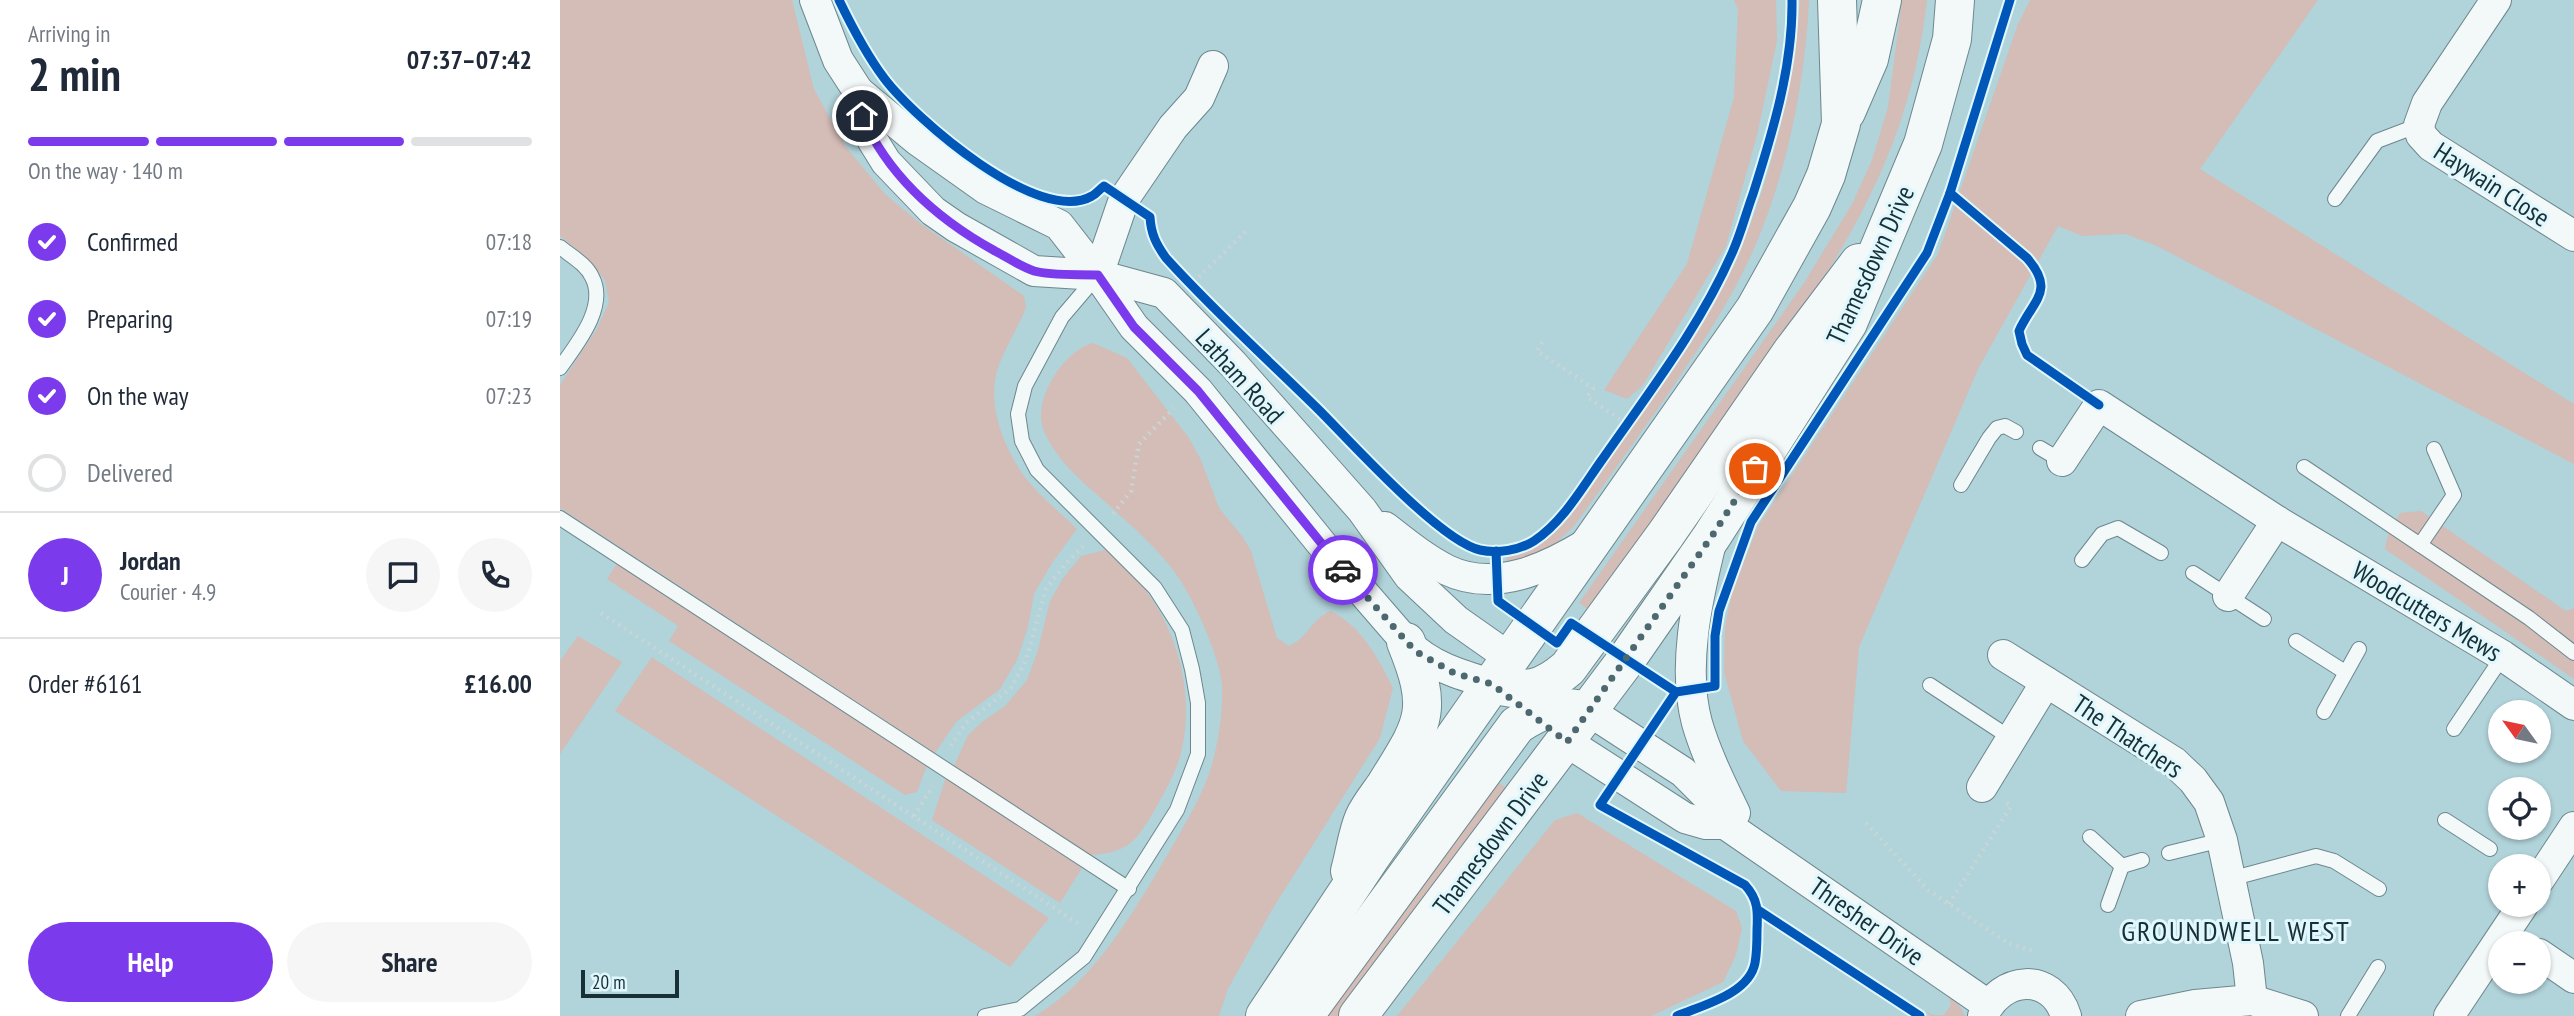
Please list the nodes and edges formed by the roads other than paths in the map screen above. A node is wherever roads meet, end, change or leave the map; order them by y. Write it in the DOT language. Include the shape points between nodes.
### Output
graph roads {
  1 [pos="815,0"];
  2 [pos="1838,0"];
  3 [pos="1882,0"];
  4 [pos="1955,0"];
  5 [pos="1970,0"];
  6 [pos="2496,0"];
  7 [pos="1952,39"];
  8 [pos="1213,66"];
  9 [pos="858,91"];
  10 [pos="1841,124"];
  11 [pos="2419,124"];
  12 [pos="2335,199"];
  13 [pos="1884,234"];
  14 [pos="2574,236"];
  15 [pos="560,247"];
  16 [pos="1098,275"];
  17 [pos="560,368"];
  18 [pos="2016,432"];
  19 [pos="2434,449"];
  20 [pos="2051,454"];
  21 [pos="2304,467"];
  22 [pos="1961,485"];
  23 [pos="1362,510"];
  24 [pos="560,518"];
  25 [pos="2277,521"];
  26 [pos="1712,536"];
  27 [pos="1596,538"];
  28 [pos="2420,545"];
  29 [pos="2161,553"];
  30 [pos="2082,560"];
  31 [pos="2193,573"];
  32 [pos="2228,596"];
  33 [pos="2264,619"];
  34 [pos="2297,641"];
  35 [pos="1406,642"];
  36 [pos="2359,649"];
  37 [pos="2574,653"];
  38 [pos="2003,655"];
  39 [pos="2502,656"];
  40 [pos="1501,671"];
  41 [pos="2345,672"];
  42 [pos="2046,682"];
  43 [pos="1930,685"];
  44 [pos="1541,700"];
  45 [pos="2574,705"];
  46 [pos="1589,711"];
  47 [pos="2324,712"];
  48 [pos="2454,729"];
  49 [pos="2011,739"];
  50 [pos="1567,742"];
  51 [pos="1982,787"];
  52 [pos="2445,820"];
  53 [pos="2574,827"];
  54 [pos="1736,830"];
  55 [pos="2090,836"];
  56 [pos="2222,840"];
  57 [pos="2490,849"];
  58 [pos="2169,853"];
  59 [pos="2142,860"];
  60 [pos="2551,862"];
  61 [pos="2122,866"];
  62 [pos="2230,879"];
  63 [pos="1129,888"];
  64 [pos="2379,889"];
  65 [pos="1344,896"];
  66 [pos="2108,905"];
  67 [pos="2551,962"];
  68 [pos="2378,967"];
  69 [pos="2488,969"];
  70 [pos="2574,978"];
  71 [pos="2252,1000"];
  72 [pos="1986,1010"];
  73 [pos="985,1016"];
  74 [pos="1265,1016"];
  75 [pos="1304,1016"];
  76 [pos="1358,1016"];
  77 [pos="2066,1016"];
  78 [pos="2141,1016"];
  79 [pos="2303,1016"];
  80 [pos="2348,1016"];
  81 [pos="2449,1016"];
  1 -- 9 [label="street, Latham Road" via="838,60"];
  2 -- 10 [label="main road"];
  3 -- 10 [label="main road" via="1869,59"];
  4 -- 7 [label="main road, Thamesdown Drive"];
  5 -- 7 [label="main road"];
  6 -- 11 [label="street, Haywain Close" via="2427,103"];
  7 -- 13 [label="main road, Thamesdown Drive" via="1923,144"];
  8 -- 16 [label="street" via="1199,98 1173,127 1124,199"];
  9 -- 16 [label="street, Latham Road" via="986,190 1059,225"];
  9 -- 16 [label="street, Latham Road" via="873,141 904,183 933,211 1034,271"];
  10 -- 27 [label="main road" via="1812,208 1755,309"];
  11 -- 12 [label="lane, Haywain Close" via="2377,141"];
  11 -- 14 [label="street, Haywain Close" via="2421,135 2431,146"];
  13 -- 26 [label="main road, Thamesdown Drive" via="1848,323"];
  13 -- 44 [label="main road" via="1849,274 1592,637"];
  15 -- 17 [label="lane" via="594,279 596,305 590,323"];
  16 -- 23 [label="street, Latham Road" via="1164,293"];
  16 -- 35 [label="street, Latham Road" via="1134,327 1198,391"];
  16 -- 63 [label="lane" via="1062,317 1040,355 1018,414 1022,441 1037,470 1155,588 1182,630 1192,669 1198,703 1198,754 1177,810"];
  18 -- 22 [label="lane" via="2005,426 1993,432"];
  19 -- 28 [label="lane" via="2454,495"];
  20 -- 25 [label="street, Woodcutters Mews" via="2099,405"];
  21 -- 28 [label="lane"];
  23 -- 27 [label="street, Latham Road" via="1446,570 1465,577 1522,575 1558,562"];
  23 -- 40 [label="street, Latham Road" via="1409,576"];
  24 -- 63 [label="lane"];
  25 -- 32 [label="street"];
  25 -- 39 [label="street, Woodcutters Mews"];
  26 -- 46 [label="main road, Thamesdown Drive"];
  26 -- 54 [label="street" via="1697,602 1692,690 1697,722"];
  27 -- 40 [label="main road"];
  28 -- 37 [label="lane"];
  29 -- 30 [label="lane" via="2118,528 2102,534"];
  31 -- 32 [label="lane"];
  32 -- 33 [label="lane"];
  34 -- 41 [label="lane"];
  35 -- 40 [label="street, Latham Road" via="1454,673"];
  35 -- 65 [label="main road" via="1419,672 1423,712 1418,730 1364,818"];
  36 -- 41 [label="lane"];
  38 -- 42 [label="street, The Thatchers"];
  39 -- 45 [label="street, Woodcutters Mews"];
  39 -- 48 [label="lane"];
  40 -- 44 [label="main road"];
  40 -- 65 [label="main road"];
  41 -- 47 [label="lane"];
  42 -- 49 [label="street, The Thatchers"];
  42 -- 56 [label="street, The Thatchers" via="2174,762 2209,802"];
  43 -- 49 [label="lane"];
  44 -- 46 [label="main road"];
  44 -- 50 [label="main road"];
  44 -- 75 [label="main road" via="1517,725"];
  46 -- 50 [label="main road, Thamesdown Drive"];
  46 -- 54 [label="street, Thresher Drive" via="1683,772"];
  49 -- 51 [label="street, The Thatchers"];
  50 -- 54 [label="street, Thresher Drive" via="1685,818"];
  50 -- 76 [label="main road, Thamesdown Drive"];
  52 -- 57 [label="lane"];
  53 -- 60 [label="street"];
  54 -- 72 [label="street, Thresher Drive"];
  55 -- 61 [label="lane"];
  56 -- 58 [label="lane"];
  56 -- 62 [label="street, The Thatchers"];
  59 -- 61 [label="lane"];
  61 -- 66 [label="lane"];
  62 -- 64 [label="lane" via="2316,856 2334,861"];
  62 -- 71 [label="street, The Thatchers"];
  63 -- 73 [label="lane" via="1084,957 1020,1009"];
  65 -- 74 [label="main road"];
  67 -- 70 [label="street"];
  68 -- 80 [label="lane"];
  69 -- 81 [label="street"];
  71 -- 78 [label="street"];
  71 -- 79 [label="street"];
  72 -- 77 [label="street, Thresher Drive" via="1996,994 2008,987 2034,984 2056,998"];
}
